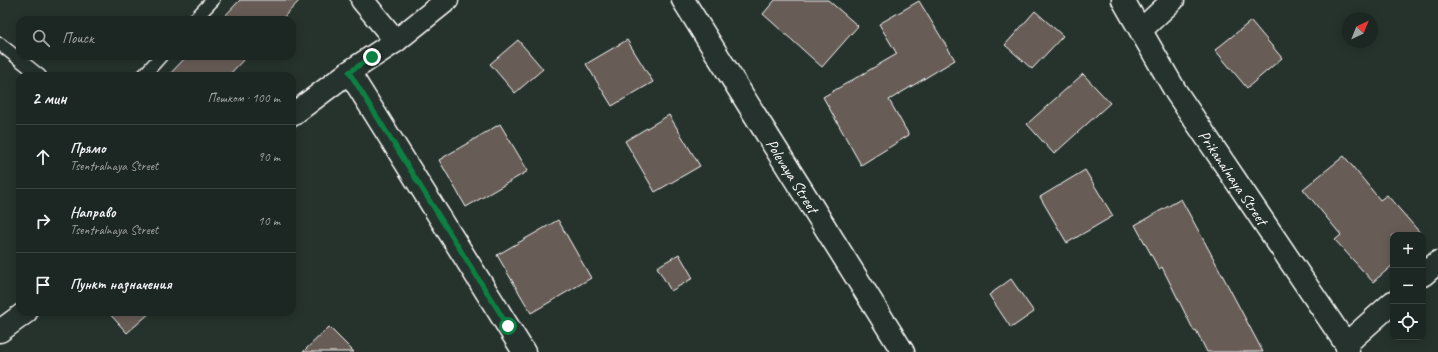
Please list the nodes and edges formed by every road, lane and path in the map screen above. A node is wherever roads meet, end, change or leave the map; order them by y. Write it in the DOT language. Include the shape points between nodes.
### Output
graph roads {
  1 [pos="213,0"];
  2 [pos="362,0"];
  3 [pos="447,0"];
  4 [pos="683,0"];
  5 [pos="1123,0"];
  6 [pos="1173,0"];
  7 [pos="198,16"];
  8 [pos="1140,30"];
  9 [pos="396,41"];
  10 [pos="0,44"];
  11 [pos="16,57"];
  12 [pos="20,60"];
  13 [pos="157,60"];
  14 [pos="35,72"];
  15 [pos="147,72"];
  16 [pos="349,72"];
  17 [pos="296,112"];
  18 [pos="1438,262"];
  19 [pos="1426,272"];
  20 [pos="1391,304"];
  21 [pos="21,316"];
  22 [pos="0,331"];
  23 [pos="1347,348"];
  24 [pos="524,352"];
  25 [pos="903,352"];
  1 -- 7 [label="lane"];
  2 -- 9 [label="street"];
  3 -- 9 [label="street"];
  4 -- 25 [label="street, Polevaya Street"];
  5 -- 8 [label="street, Prikanalnaya Street"];
  6 -- 8 [label="street"];
  8 -- 23 [label="street, Prikanalnaya Street" via="1176,92"];
  9 -- 16 [label="street"];
  10 -- 11 [label="lane"];
  12 -- 14 [label="lane"];
  13 -- 15 [label="lane"];
  16 -- 17 [label="street"];
  16 -- 24 [label="street"];
  18 -- 19 [label="street"];
  20 -- 23 [label="street"];
  21 -- 22 [label="street"];
}
